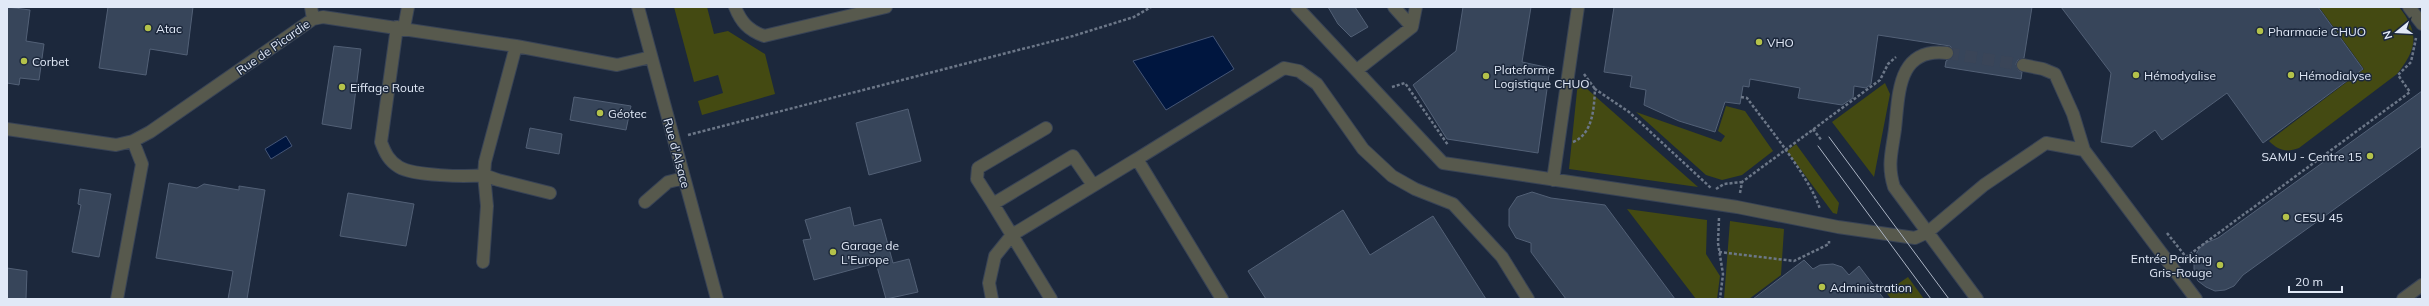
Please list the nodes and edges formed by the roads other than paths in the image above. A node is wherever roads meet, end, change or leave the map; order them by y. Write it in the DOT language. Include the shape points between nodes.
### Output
graph roads {
  1 [pos="311,7"];
  2 [pos="408,7"];
  3 [pos="638,7"];
  4 [pos="735,7"];
  5 [pos="886,7"];
  6 [pos="1297,7"];
  7 [pos="1394,7"];
  8 [pos="1416,7"];
  9 [pos="1578,7"];
  10 [pos="2410,7"];
  11 [pos="313,19"];
  12 [pos="2422,24"];
  13 [pos="401,27"];
  14 [pos="1412,27"];
  15 [pos="516,46"];
  16 [pos="1947,53"];
  17 [pos="651,57"];
  18 [pos="2023,65"];
  19 [pos="1356,70"];
  20 [pos="1046,128"];
  21 [pos="7,129"];
  22 [pos="133,141"];
  23 [pos="2084,150"];
  24 [pos="1136,159"];
  25 [pos="484,175"];
  26 [pos="684,178"];
  27 [pos="1553,180"];
  28 [pos="1093,185"];
  29 [pos="550,193"];
  30 [pos="645,202"];
  31 [pos="993,204"];
  32 [pos="1928,232"];
  33 [pos="1012,235"];
  34 [pos="483,262"];
  35 [pos="2422,285"];
  36 [pos="116,299"];
  37 [pos="717,299"];
  38 [pos="992,299"];
  39 [pos="1051,299"];
  40 [pos="1222,299"];
  41 [pos="1528,299"];
  42 [pos="1977,299"];
  43 [pos="2196,299"];
  44 [pos="2403,299"];
  1 -- 11 [label="street"];
  2 -- 13 [label="street"];
  3 -- 17 [label="street, Rue d'Alsace"];
  4 -- 5 [label="street" via="741,20 751,31 764,36"];
  6 -- 19 [label="street"];
  7 -- 14 [label="street"];
  8 -- 14 [label="street"];
  9 -- 27 [label="street"];
  10 -- 12 [label="street"];
  11 -- 13 [label="street, Rue de Picardie" via="334,17"];
  11 -- 22 [label="street, Rue de Picardie" via="150,132"];
  13 -- 15 [label="street, Rue de Picardie"];
  13 -- 25 [label="street" via="381,142 384,152 400,168 456,178"];
  14 -- 19 [label="street"];
  15 -- 17 [label="street, Rue de Picardie" via="618,65"];
  15 -- 25 [label="street" via="485,162"];
  16 -- 32 [label="street" via="1922,55 1904,70 1899,89 1889,170 1894,187"];
  17 -- 26 [label="street, Rue d'Alsace"];
  18 -- 23 [label="street" via="2055,74 2073,114"];
  19 -- 27 [label="street" via="1443,163"];
  20 -- 31 [label="street" via="978,168 977,179"];
  21 -- 22 [label="street, Rue de Picardie" via="116,144"];
  22 -- 36 [label="street" via="142,164"];
  23 -- 32 [label="street" via="2046,143 1984,185"];
  23 -- 43 [label="street"];
  24 -- 28 [label="street"];
  24 -- 40 [label="street"];
  24 -- 41 [label="street" via="1284,68 1299,71 1317,84 1363,149 1392,176 1415,189 1453,204 1502,257"];
  25 -- 29 [label="street"];
  25 -- 34 [label="street" via="487,206"];
  26 -- 30 [label="street" via="668,182"];
  26 -- 37 [label="street, Rue d'Alsace"];
  27 -- 32 [label="street" via="1720,204 1915,238"];
  28 -- 31 [label="street" via="1073,156"];
  28 -- 33 [label="street"];
  31 -- 33 [label="street"];
  32 -- 42 [label="street"];
  33 -- 38 [label="street" via="994,256 989,283"];
  33 -- 39 [label="street"];
  35 -- 44 [label="street"];
}
